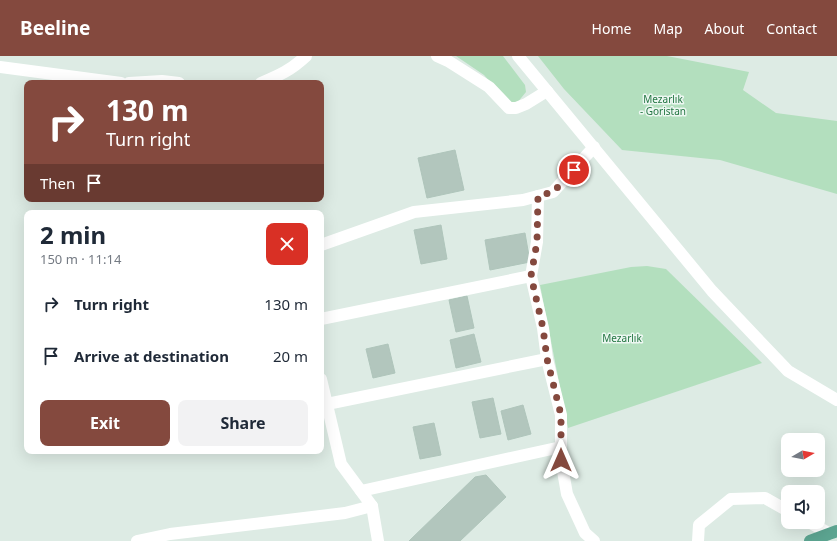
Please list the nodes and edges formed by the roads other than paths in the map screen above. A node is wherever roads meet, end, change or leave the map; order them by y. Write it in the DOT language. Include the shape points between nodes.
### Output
graph roads {
  1 [pos="306,56"];
  2 [pos="437,56"];
  3 [pos="518,56"];
  4 [pos="0,67"];
  5 [pos="98,80"];
  6 [pos="268,80"];
  7 [pos="547,91"];
  8 [pos="594,147"];
  9 [pos="538,196"];
  10 [pos="324,245"];
  11 [pos="531,276"];
  12 [pos="324,318"];
  13 [pos="547,359"];
  14 [pos="324,392"];
  15 [pos="837,400"];
  16 [pos="327,404"];
  17 [pos="561,447"];
  18 [pos="361,491"];
  19 [pos="372,506"];
  20 [pos="781,507"];
  21 [pos="833,532"];
  22 [pos="137,541"];
  23 [pos="378,541"];
  24 [pos="594,541"];
  25 [pos="698,541"];
  26 [pos="810,541"];
  1 -- 6 [label="street" via="296,66"];
  2 -- 7 [label="street" via="489,87 509,108 526,104"];
  3 -- 7 [label="street"];
  4 -- 5 [label="street"];
  7 -- 8 [label="street"];
  8 -- 9 [label="street" via="553,192"];
  8 -- 15 [label="street" via="712,291 788,371"];
  9 -- 10 [label="street" via="523,200 414,212"];
  9 -- 11 [label="street" via="537,242"];
  11 -- 12 [label="street"];
  11 -- 13 [label="street"];
  13 -- 16 [label="street"];
  13 -- 17 [label="street" via="561,415"];
  14 -- 16 [label="street"];
  16 -- 18 [label="street" via="341,464"];
  17 -- 18 [label="street"];
  17 -- 24 [label="street" via="567,494 585,533"];
  18 -- 19 [label="street"];
  19 -- 22 [label="street" via="344,513 170,534"];
  19 -- 23 [label="street"];
  20 -- 25 [label="street" via="765,498 731,499 699,525"];
  21 -- 26 [label="main road"];
}
